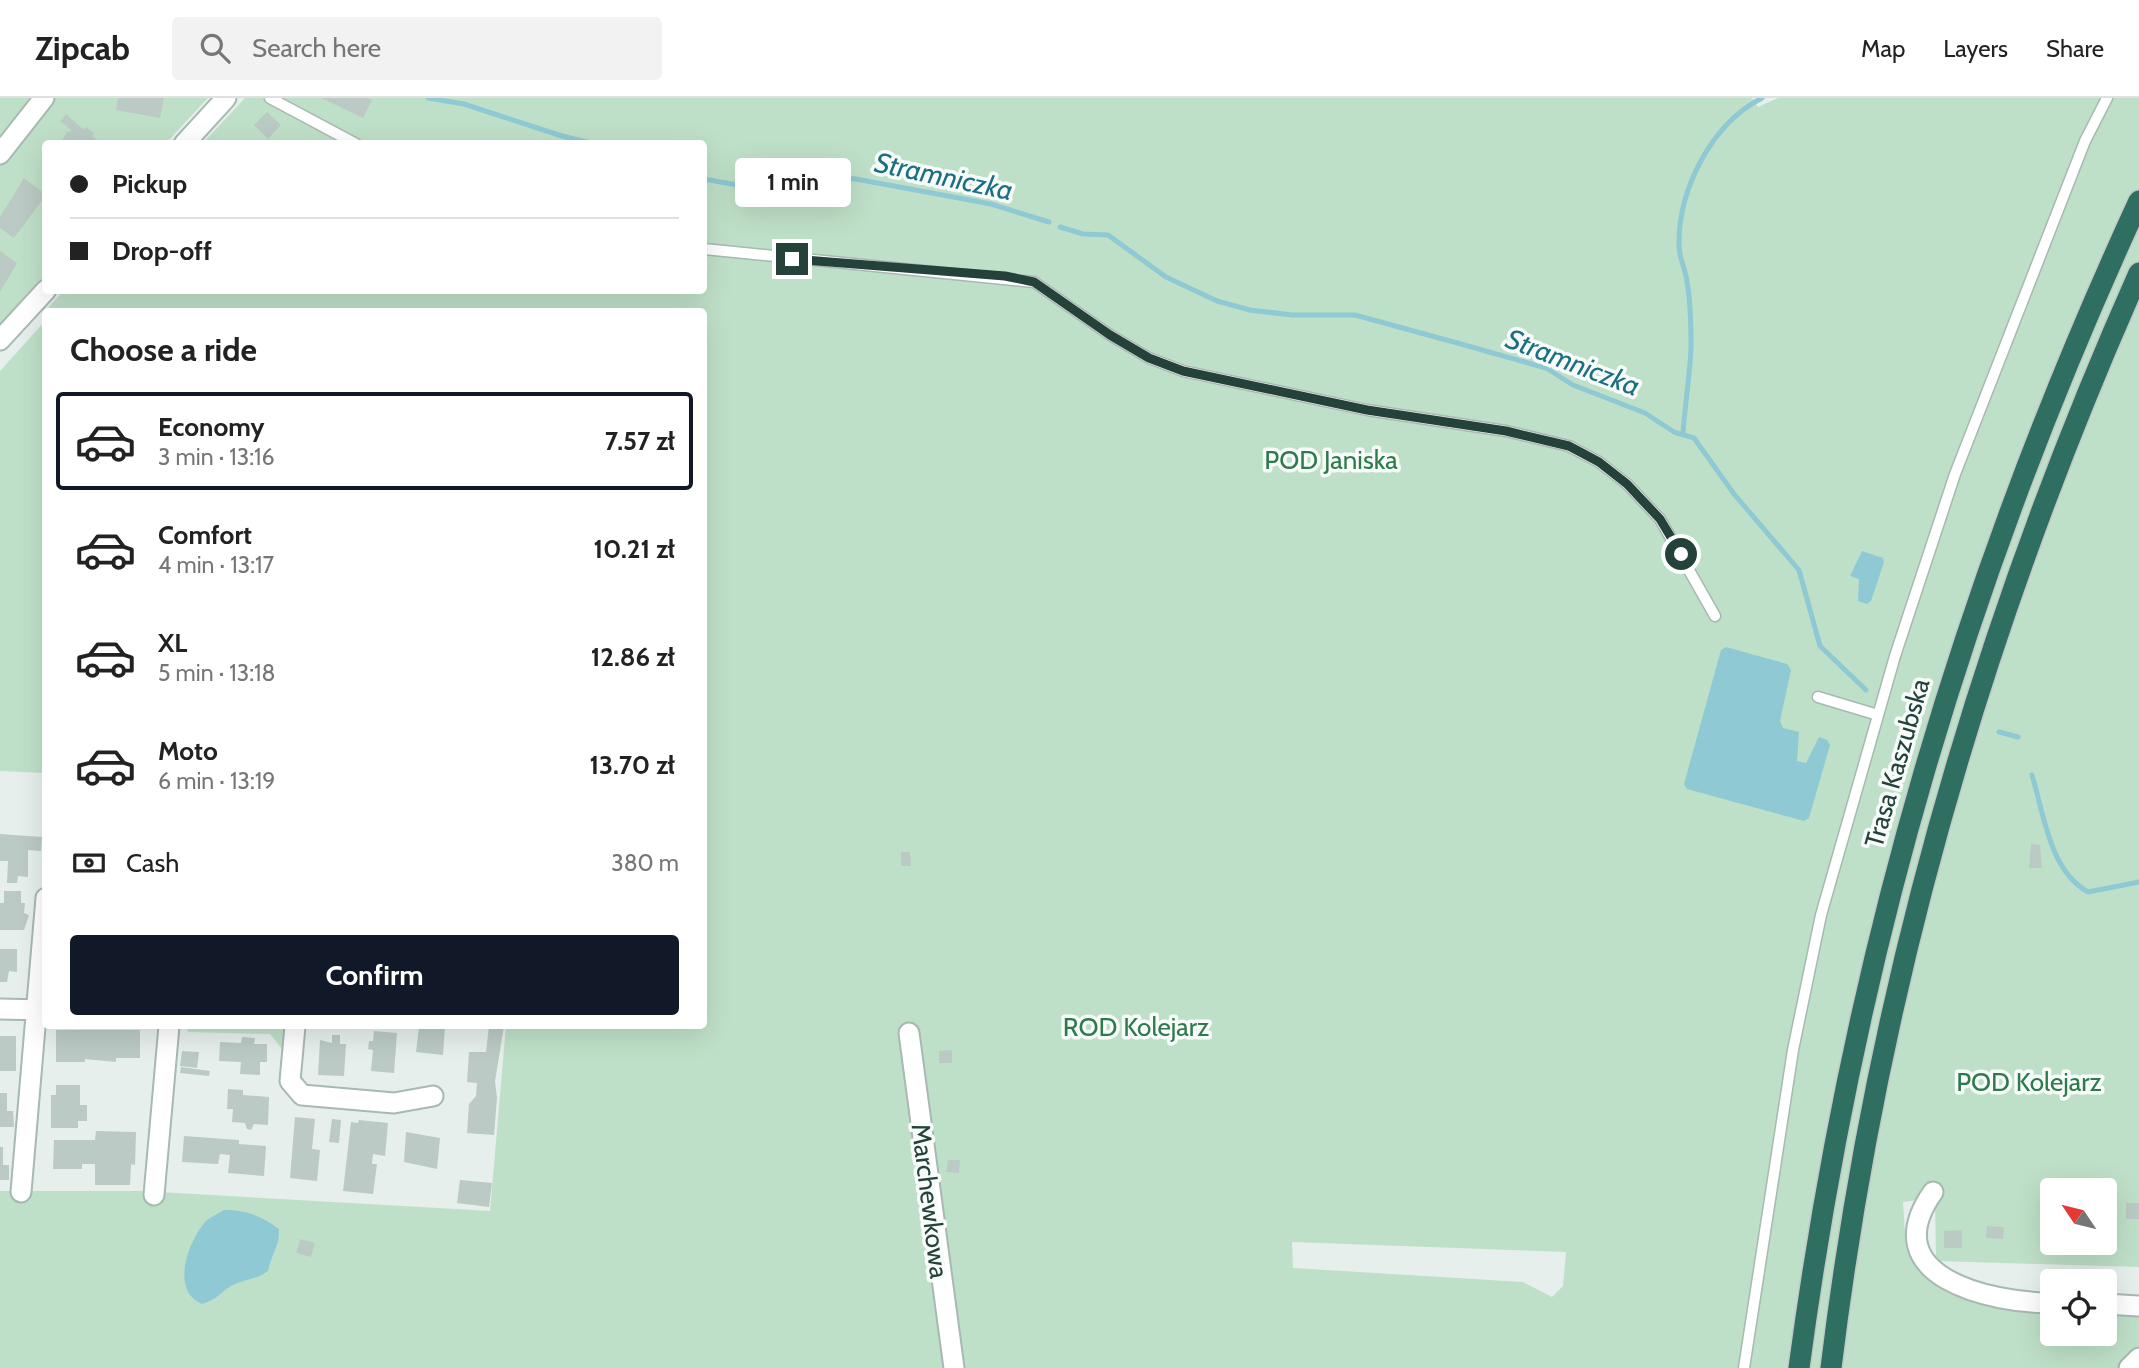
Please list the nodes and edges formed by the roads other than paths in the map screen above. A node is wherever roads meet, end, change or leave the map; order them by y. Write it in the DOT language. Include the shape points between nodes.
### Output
graph roads {
  1 [pos="44,98"];
  2 [pos="226,98"];
  3 [pos="270,98"];
  4 [pos="2107,98"];
  5 [pos="188,140"];
  6 [pos="349,140"];
  7 [pos="0,153"];
  8 [pos="2139,201"];
  9 [pos="707,249"];
  10 [pos="2139,273"];
  11 [pos="42,294"];
  12 [pos="0,340"];
  13 [pos="1715,615"];
  14 [pos="1818,697"];
  15 [pos="1878,715"];
  16 [pos="42,973"];
  17 [pos="0,1009"];
  18 [pos="40,1010"];
  19 [pos="169,1029"];
  20 [pos="295,1029"];
  21 [pos="909,1033"];
  22 [pos="433,1096"];
  23 [pos="21,1192"];
  24 [pos="1933,1192"];
  25 [pos="154,1195"];
  26 [pos="2040,1302"];
  27 [pos="2117,1305"];
  28 [pos="2139,1306"];
  29 [pos="2139,1358"];
  30 [pos="954,1368"];
  31 [pos="1744,1368"];
  32 [pos="1799,1368"];
  33 [pos="1831,1368"];
  34 [pos="2129,1368"];
  1 -- 7 [label="street"];
  2 -- 5 [label="street"];
  3 -- 6 [label="lane"];
  4 -- 15 [label="lane" via="2085,141 1955,474"];
  8 -- 32 [label="highway, Trasa Kaszubska" via="2082,324 2024,468 1969,620 1918,784 1883,913 1842,1097"];
  9 -- 13 [label="lane" via="1034,282 1110,335 1183,371 1569,446 1627,484 1660,519"];
  10 -- 33 [label="highway" via="2083,401 2027,549 1937,831 1875,1091"];
  11 -- 12 [label="street"];
  14 -- 15 [label="lane"];
  15 -- 31 [label="lane" via="1821,915 1793,1050"];
  16 -- 18 [label="street"];
  17 -- 18 [label="street"];
  18 -- 23 [label="street"];
  19 -- 25 [label="street"];
  20 -- 22 [label="street" via="290,1081 302,1095 394,1103"];
  21 -- 30 [label="street, Marchewkowa"];
  24 -- 26 [label="street" via="1914,1236 1917,1251 1930,1268 1992,1299"];
  27 -- 28 [label="street"];
  29 -- 34 [label="street"];
}
